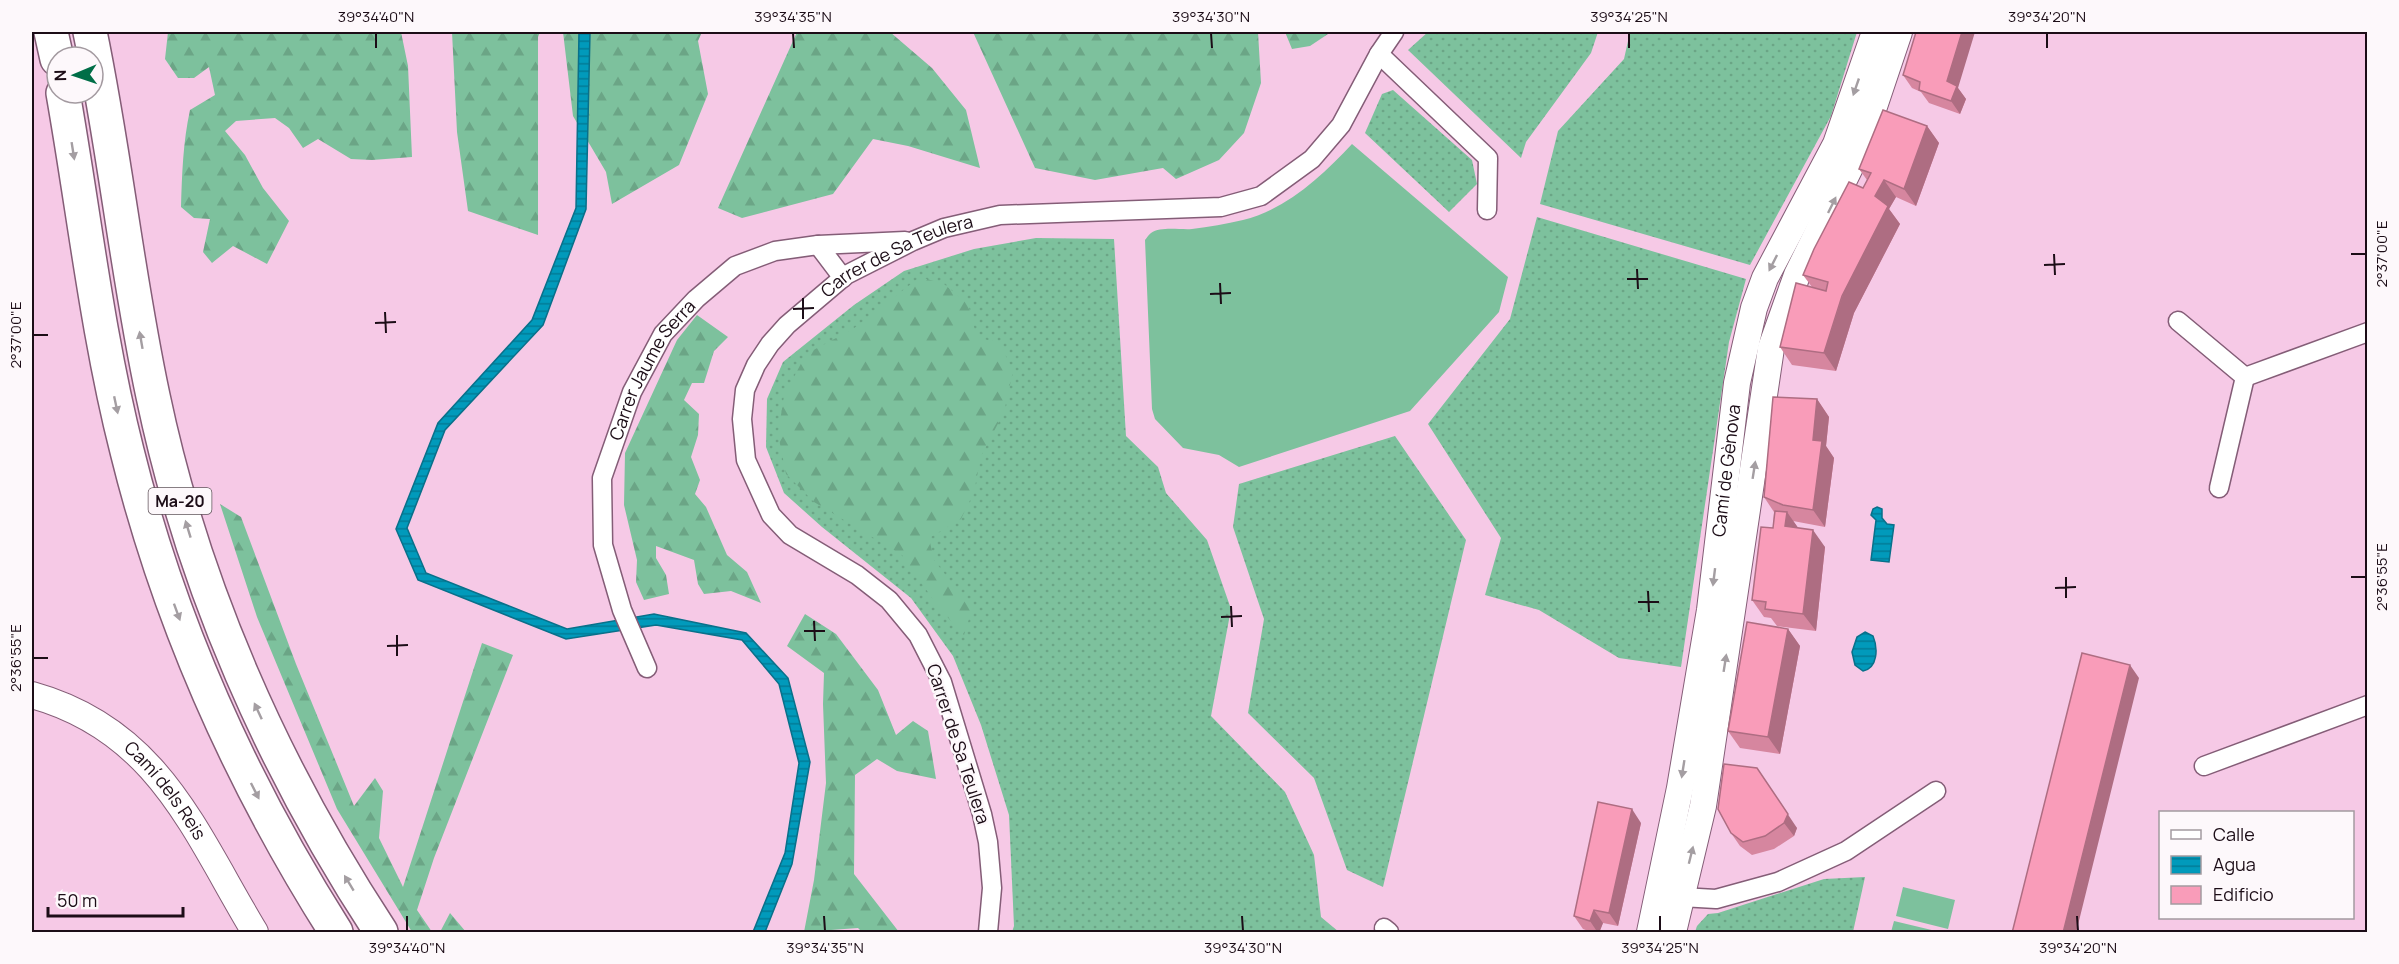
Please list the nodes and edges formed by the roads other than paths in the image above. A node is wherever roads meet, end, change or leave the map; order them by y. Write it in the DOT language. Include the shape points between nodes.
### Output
graph roads {
  1 [pos="90,32"];
  2 [pos="1394,32"];
  3 [pos="1875,32"];
  4 [pos="1899,32"];
  5 [pos="1379,54"];
  6 [pos="65,105"];
  7 [pos="1487,210"];
  8 [pos="913,241"];
  9 [pos="818,245"];
  10 [pos="843,278"];
  11 [pos="2178,321"];
  12 [pos="2367,332"];
  13 [pos="2245,377"];
  14 [pos="2219,488"];
  15 [pos="647,668"];
  16 [pos="32,695"];
  17 [pos="2367,705"];
  18 [pos="2204,766"];
  19 [pos="1936,791"];
  20 [pos="1681,897"];
  21 [pos="255,933"];
  22 [pos="336,933"];
  23 [pos="381,933"];
  24 [pos="988,933"];
  25 [pos="1650,933"];
  26 [pos="1673,933"];
  23 -- 1 [label="highway, Ma-20, one-way" via="313,821 267,731 235,659 189,531 144,355"];
  2 -- 5 [label="street, Carrer de Sa Teulera"];
  3 -- 25 [label="street, Camí de Gènova, one-way" via="1836,144 1765,278 1754,308 1737,383 1706,634"];
  20 -- 4 [label="street, Camí de Gènova, one-way" via="1703,806 1771,348 1797,275 1861,145"];
  5 -- 7 [label="street" via="1488,158"];
  5 -- 8 [label="street, Carrer de Sa Teulera" via="1341,125 1312,159 1261,196 1221,207 1000,215 944,228"];
  6 -- 22 [label="highway, Ma-20, one-way" via="107,363 151,537 198,667 234,749 298,872"];
  8 -- 9 [label="street, Carrer Jaume Serra"];
  8 -- 10 [label="street, Carrer de Sa Teulera"];
  9 -- 10 [label="street"];
  9 -- 15 [label="street, Carrer Jaume Serra" via="775,251 735,266 696,298 663,334 632,392 602,478 603,545 622,610"];
  10 -- 24 [label="street, Carrer de Sa Teulera" via="787,325 756,365 745,390 742,419 746,460 777,522 790,535 857,575 889,600 930,656 942,682 986,833 992,888"];
  11 -- 13 [label="street"];
  12 -- 13 [label="street"];
  13 -- 14 [label="street"];
  16 -- 21 [label="street, Camí dels Reis" via="96,724 148,764 189,816"];
  17 -- 18 [label="street"];
  19 -- 20 [label="street" via="1846,850 1778,882 1716,899"];
  20 -- 26 [label="street, Camí de Gènova"];
}
